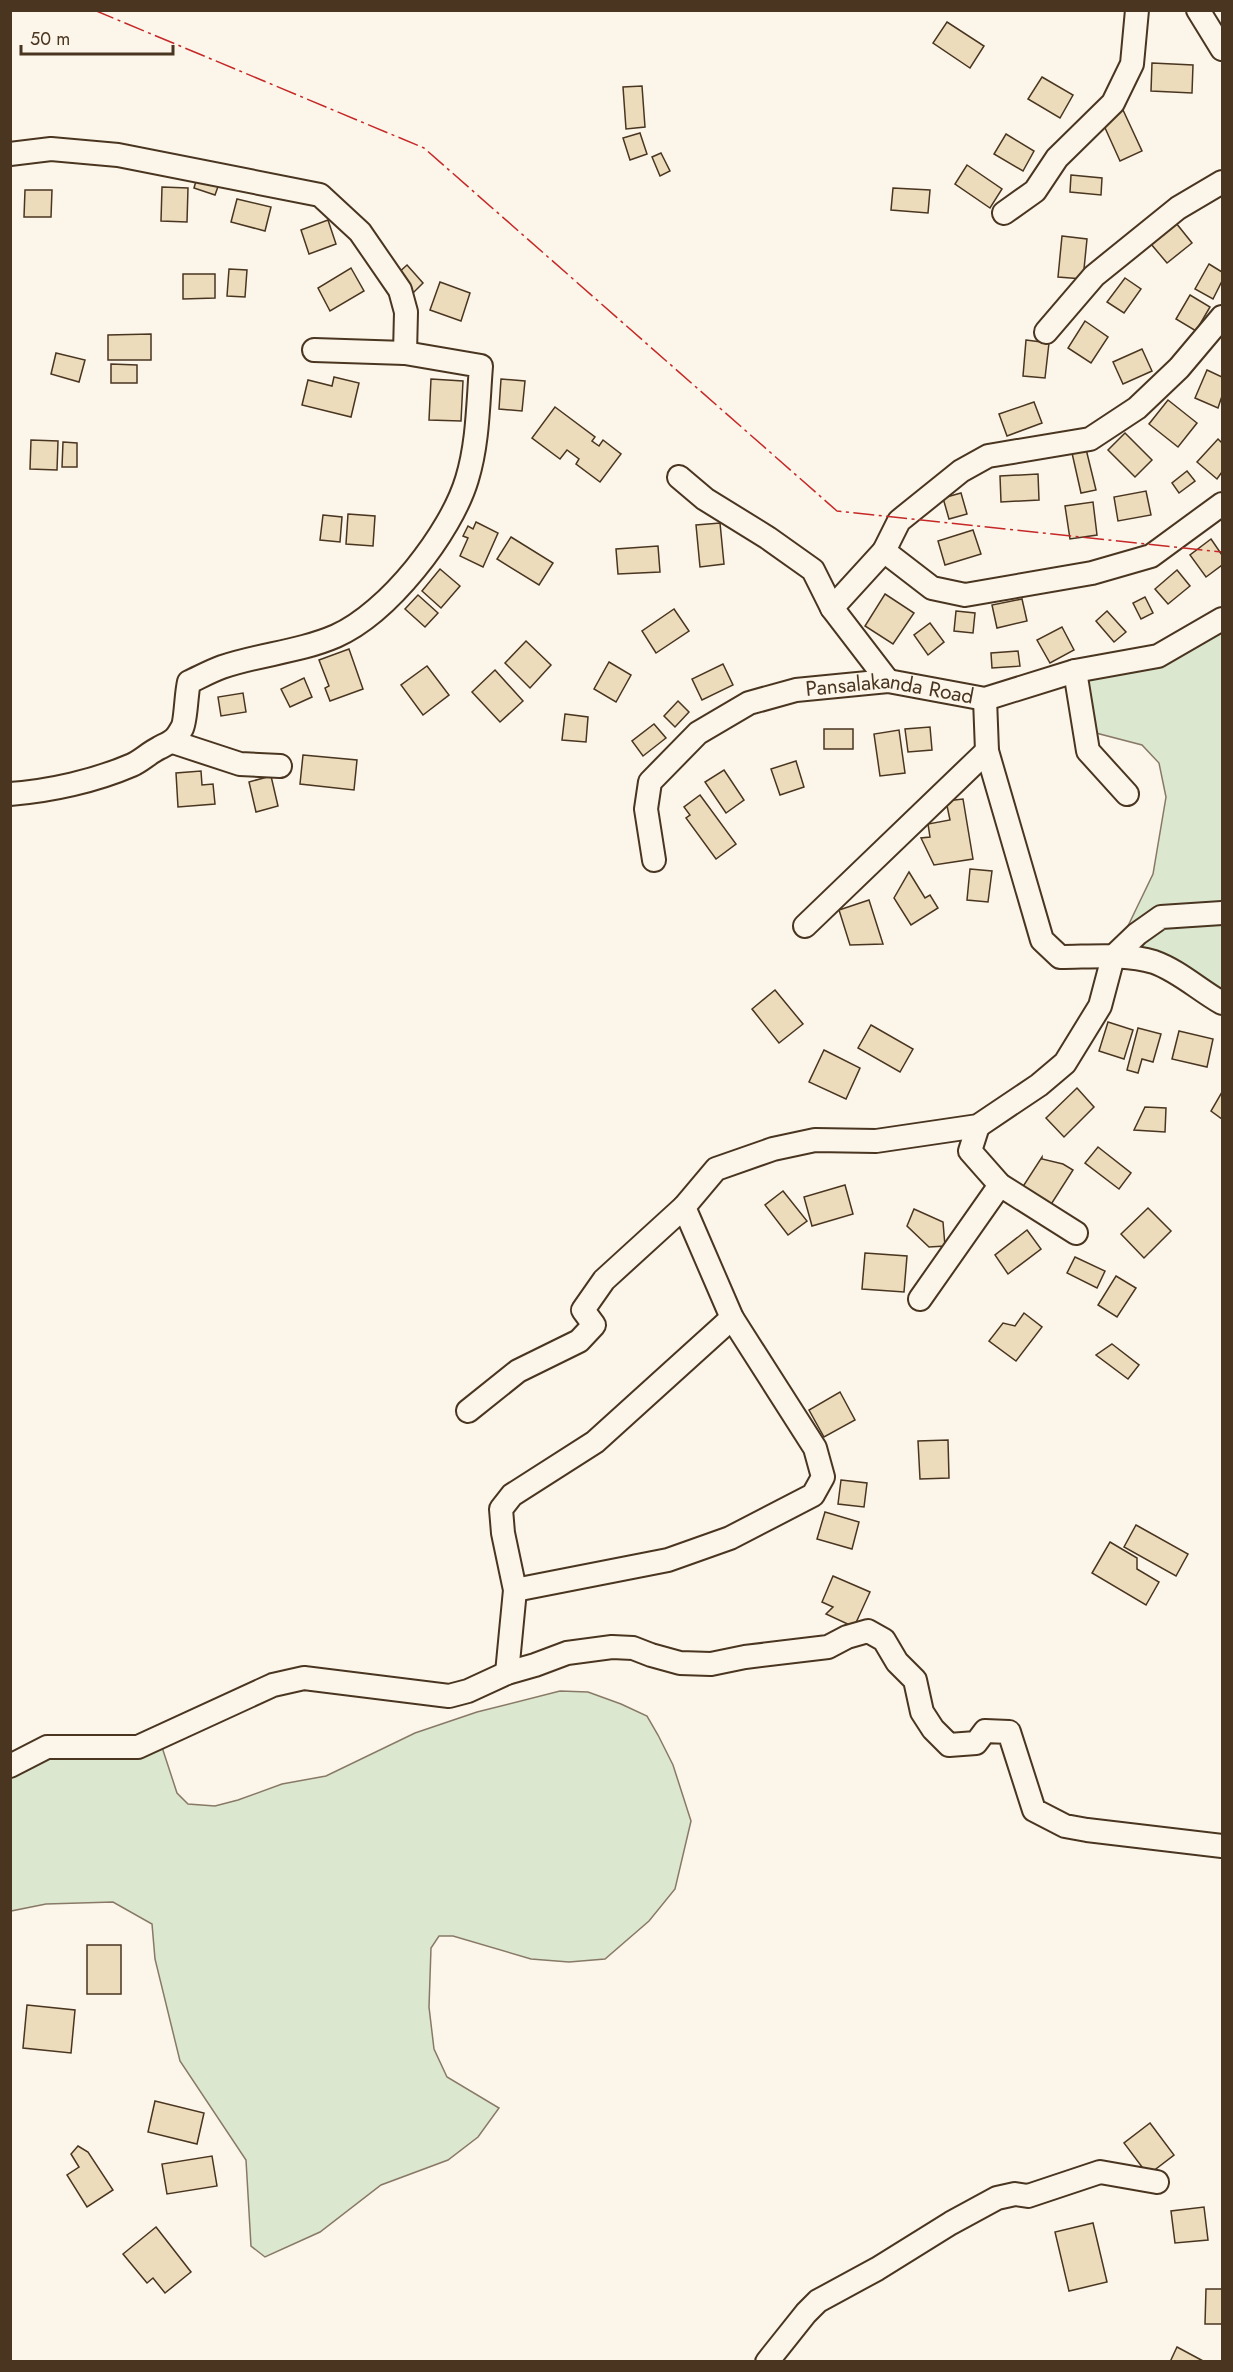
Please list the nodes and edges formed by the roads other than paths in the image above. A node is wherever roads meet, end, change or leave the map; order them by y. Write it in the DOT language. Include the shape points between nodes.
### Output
graph roads {
  1 [pos="1137,10"];
  2 [pos="1198,10"];
  3 [pos="1222,49"];
  4 [pos="10,154"];
  5 [pos="1222,182"];
  6 [pos="1004,213"];
  7 [pos="1222,317"];
  8 [pos="1046,332"];
  9 [pos="314,350"];
  10 [pos="405,352"];
  11 [pos="679,477"];
  12 [pos="1222,504"];
  13 [pos="884,551"];
  14 [pos="832,608"];
  15 [pos="1222,619"];
  16 [pos="1075,671"];
  17 [pos="888,681"];
  18 [pos="986,699"];
  19 [pos="173,742"];
  20 [pos="987,751"];
  21 [pos="280,766"];
  22 [pos="1127,794"];
  23 [pos="10,795"];
  24 [pos="654,860"];
  25 [pos="1222,913"];
  26 [pos="805,926"];
  27 [pos="1113,957"];
  28 [pos="1222,1003"];
  29 [pos="978,1126"];
  30 [pos="1000,1185"];
  31 [pos="684,1207"];
  32 [pos="1076,1233"];
  33 [pos="920,1299"];
  34 [pos="732,1318"];
  35 [pos="468,1411"];
  36 [pos="515,1590"];
  37 [pos="507,1673"];
  38 [pos="10,1766"];
  39 [pos="1222,1846"];
  40 [pos="1157,2182"];
  41 [pos="767,2361"];
  1 -- 6 [label="street" via="1132,64 1113,103 1057,158 1035,191"];
  2 -- 3 [label="street"];
  4 -- 10 [label="street" via="51,149 118,155 320,195 360,232 400,290 406,312"];
  5 -- 8 [label="street" via="1178,208 1094,276"];
  7 -- 13 [label="street" via="1179,368 1137,408 1090,439 988,456 961,471 899,521"];
  9 -- 10 [label="street"];
  10 -- 19 [label="street" via="481,366 474,449 467,480 449,520 411,573 380,607 351,628 302,649 221,667 189,682 184,724"];
  11 -- 14 [label="street" via="705,499 813,570"];
  12 -- 13 [label="street" via="1151,556 1092,573 965,595 932,588"];
  13 -- 14 [label="street"];
  14 -- 17 [label="street"];
  15 -- 16 [label="street, Pansalakanda Road" via="1158,656"];
  16 -- 18 [label="street, Pansalakanda Road"];
  16 -- 22 [label="street" via="1088,751"];
  17 -- 18 [label="street, Pansalakanda Road"];
  17 -- 24 [label="street, Pansalakanda Road" via="796,690 749,703 698,733 650,782 645,809"];
  18 -- 20 [label="street"];
  19 -- 21 [label="street" via="240,764"];
  19 -- 23 [label="street" via="104,776"];
  20 -- 26 [label="street"];
  20 -- 27 [label="street" via="1042,940 1060,957"];
  25 -- 27 [label="street" via="1161,916"];
  27 -- 28 [label="street" via="1153,962"];
  27 -- 29 [label="street" via="1100,1006 1065,1063"];
  29 -- 30 [label="street" via="970,1151"];
  29 -- 31 [label="street" via="876,1141 814,1140 773,1149 716,1169"];
  30 -- 32 [label="street"];
  30 -- 33 [label="street"];
  31 -- 34 [label="street"];
  31 -- 35 [label="street" via="604,1280 583,1310 594,1324 579,1341 518,1371"];
  34 -- 36 [label="street" via="595,1442 512,1495 501,1509"];
  34 -- 36 [label="street" via="815,1448 823,1477 813,1495 730,1538 668,1560"];
  36 -- 37 [label="street"];
  37 -- 38 [label="street" via="449,1696 304,1678 273,1684 138,1747 47,1747"];
  37 -- 39 [label="street" via="567,1653 612,1647 633,1648 680,1663 711,1664 828,1647 868,1631 884,1640 897,1662 915,1680 922,1713 949,1745 976,1743 985,1731 1009,1732 1034,1810 1065,1826"];
  40 -- 41 [label="street" via="1100,2172 1028,2196 997,2198 818,2301"];
}
